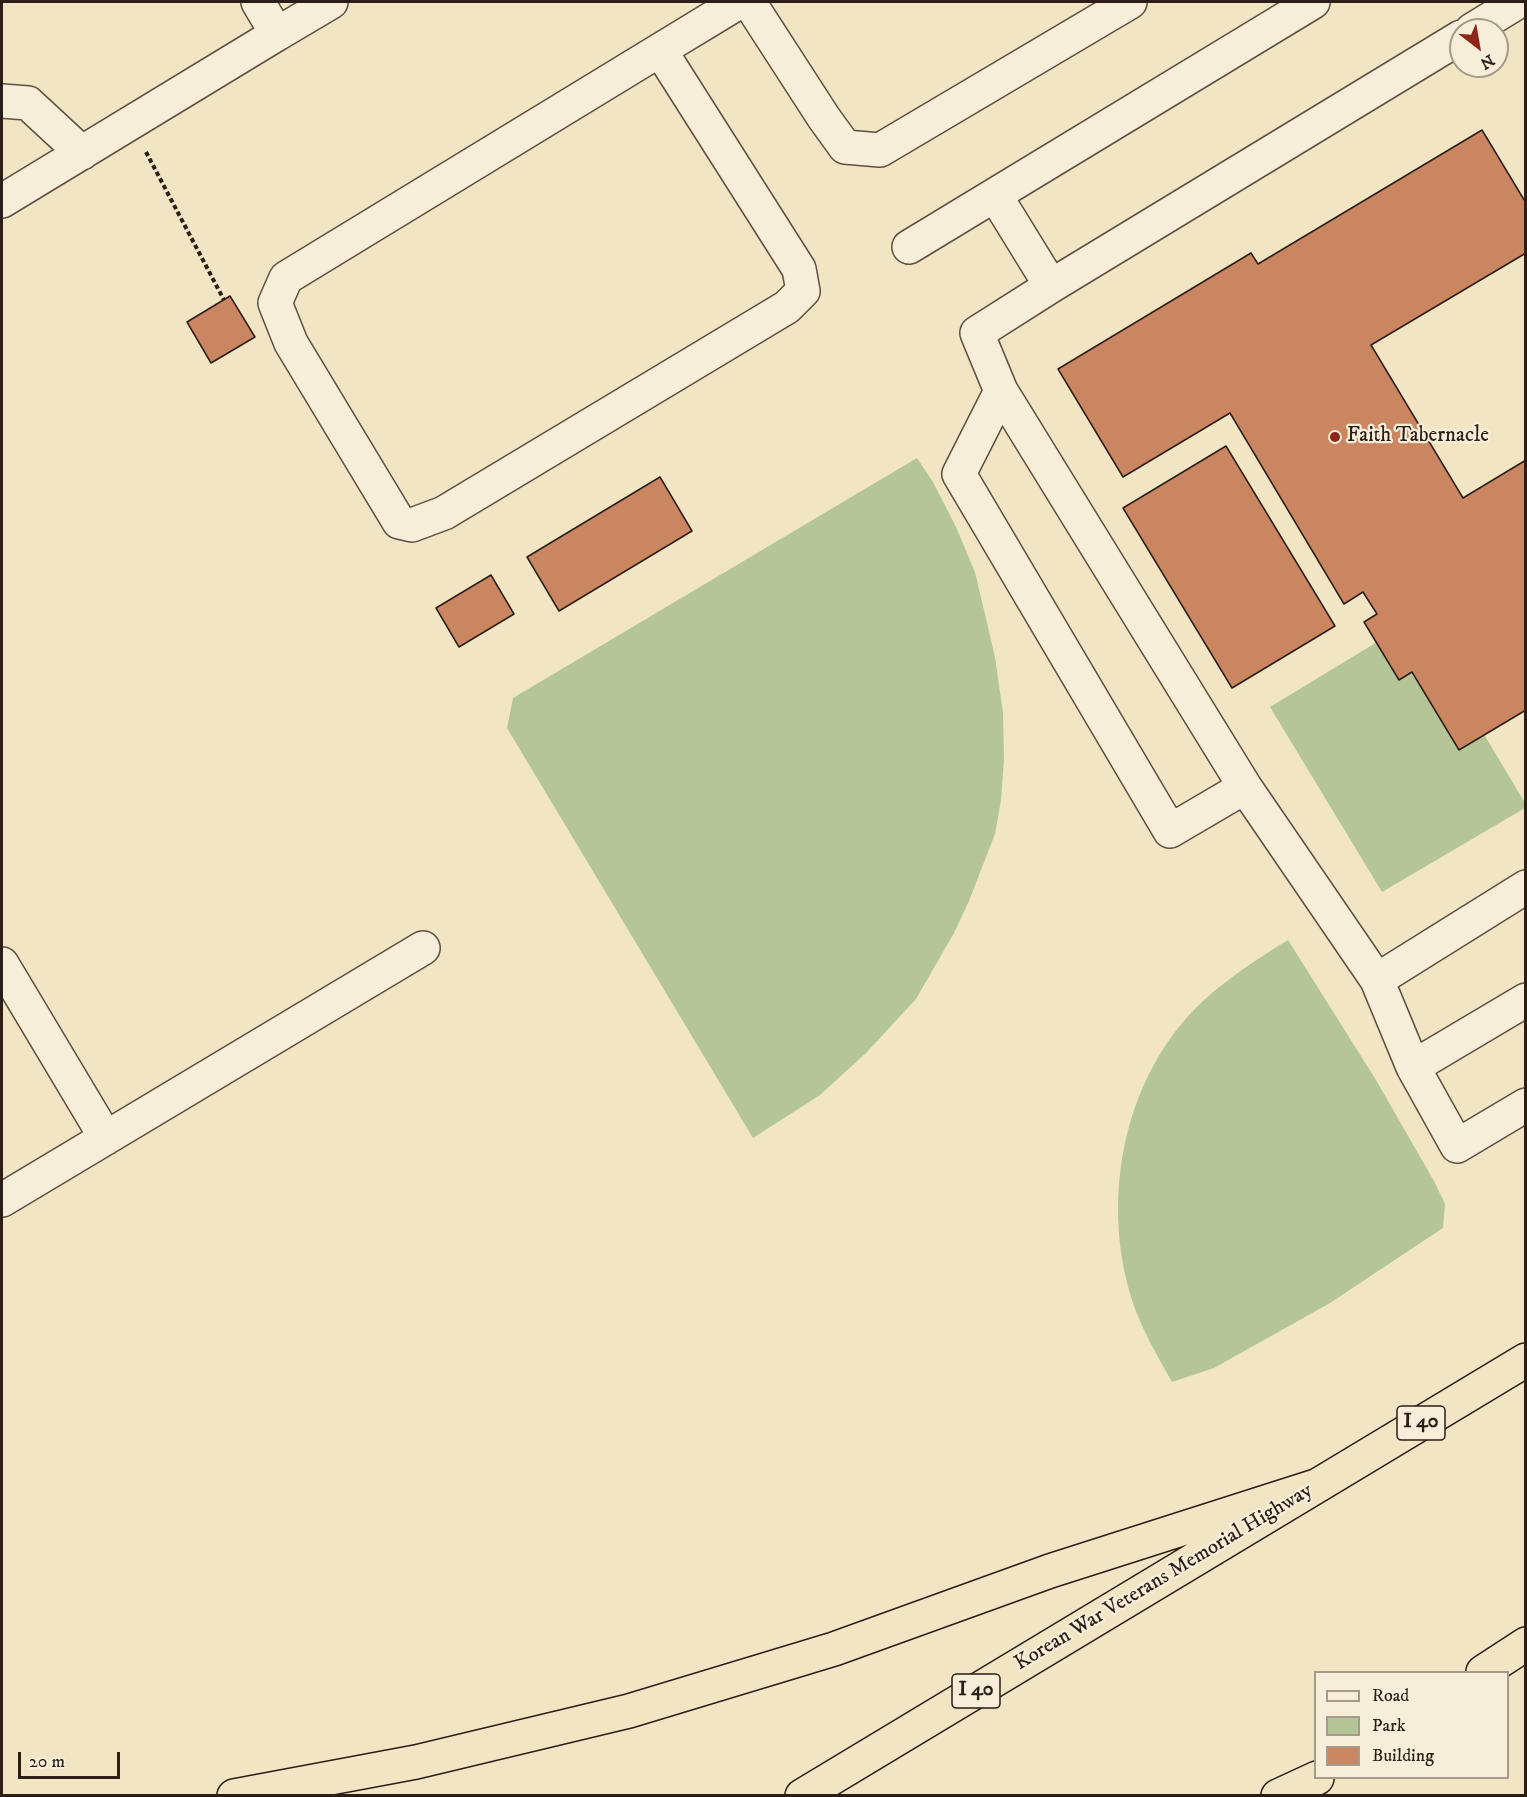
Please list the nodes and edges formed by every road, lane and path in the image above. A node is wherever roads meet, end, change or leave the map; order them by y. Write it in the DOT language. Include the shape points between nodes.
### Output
graph roads {
  1 [pos="258,2"];
  2 [pos="331,2"];
  3 [pos="739,2"];
  4 [pos="749,2"];
  5 [pos="1130,2"];
  6 [pos="1313,2"];
  7 [pos="1517,9"];
  8 [pos="1498,18"];
  9 [pos="277,34"];
  10 [pos="1449,44"];
  11 [pos="660,50"];
  12 [pos="2,101"];
  13 [pos="145,148"];
  14 [pos="82,153"];
  15 [pos="995,195"];
  16 [pos="2,201"];
  17 [pos="909,247"];
  18 [pos="1051,286"];
  19 [pos="224,300"];
  20 [pos="1001,391"];
  21 [pos="1245,787"];
  22 [pos="1526,887"];
  23 [pos="423,948"];
  24 [pos="2,964"];
  25 [pos="1377,980"];
  26 [pos="1526,1000"];
  27 [pos="1413,1066"];
  28 [pos="1526,1105"];
  29 [pos="106,1138"];
  30 [pos="2,1200"];
  31 [pos="1526,1360"];
  32 [pos="1316,1486"];
  33 [pos="1526,1644"];
  34 [pos="1485,1671"];
  35 [pos="1315,1779"];
  36 [pos="1326,1779"];
  37 [pos="234,1796"];
  38 [pos="802,1796"];
  39 [pos="1278,1796"];
  40 [pos="1301,1796"];
  1 -- 9 [label="lane"];
  2 -- 9 [label="lane"];
  3 -- 11 [label="lane"];
  4 -- 5 [label="lane" via="845,147 880,150"];
  6 -- 15 [label="lane"];
  7 -- 8 [label="lane"];
  9 -- 14 [label="lane"];
  10 -- 18 [label="lane"];
  11 -- 11 [label="lane" via="286,278 275,303 291,343 399,522 412,525 444,513 787,307 803,291 799,269"];
  12 -- 14 [label="lane" via="28,103"];
  13 -- 19 [label="path"];
  14 -- 16 [label="lane"];
  15 -- 17 [label="lane"];
  15 -- 18 [label="lane"];
  18 -- 20 [label="lane" via="977,333"];
  20 -- 21 [label="lane"];
  20 -- 21 [label="lane" via="959,474 1170,831"];
  21 -- 25 [label="lane"];
  22 -- 25 [label="lane"];
  23 -- 29 [label="lane"];
  24 -- 29 [label="lane"];
  25 -- 27 [label="lane"];
  26 -- 27 [label="lane"];
  27 -- 28 [label="lane" via="1457,1146"];
  29 -- 30 [label="lane"];
  31 -- 32 [label="highway, Korean War Veterans Memorial Highway / I 40"];
  32 -- 37 [label="highway" via="1050,1571 834,1649 629,1711 416,1762"];
  32 -- 38 [label="highway, Korean War Veterans Memorial Highway / I 40"];
  33 -- 34 [label="highway"];
  35 -- 39 [label="highway"];
  36 -- 40 [label="highway"];
}
